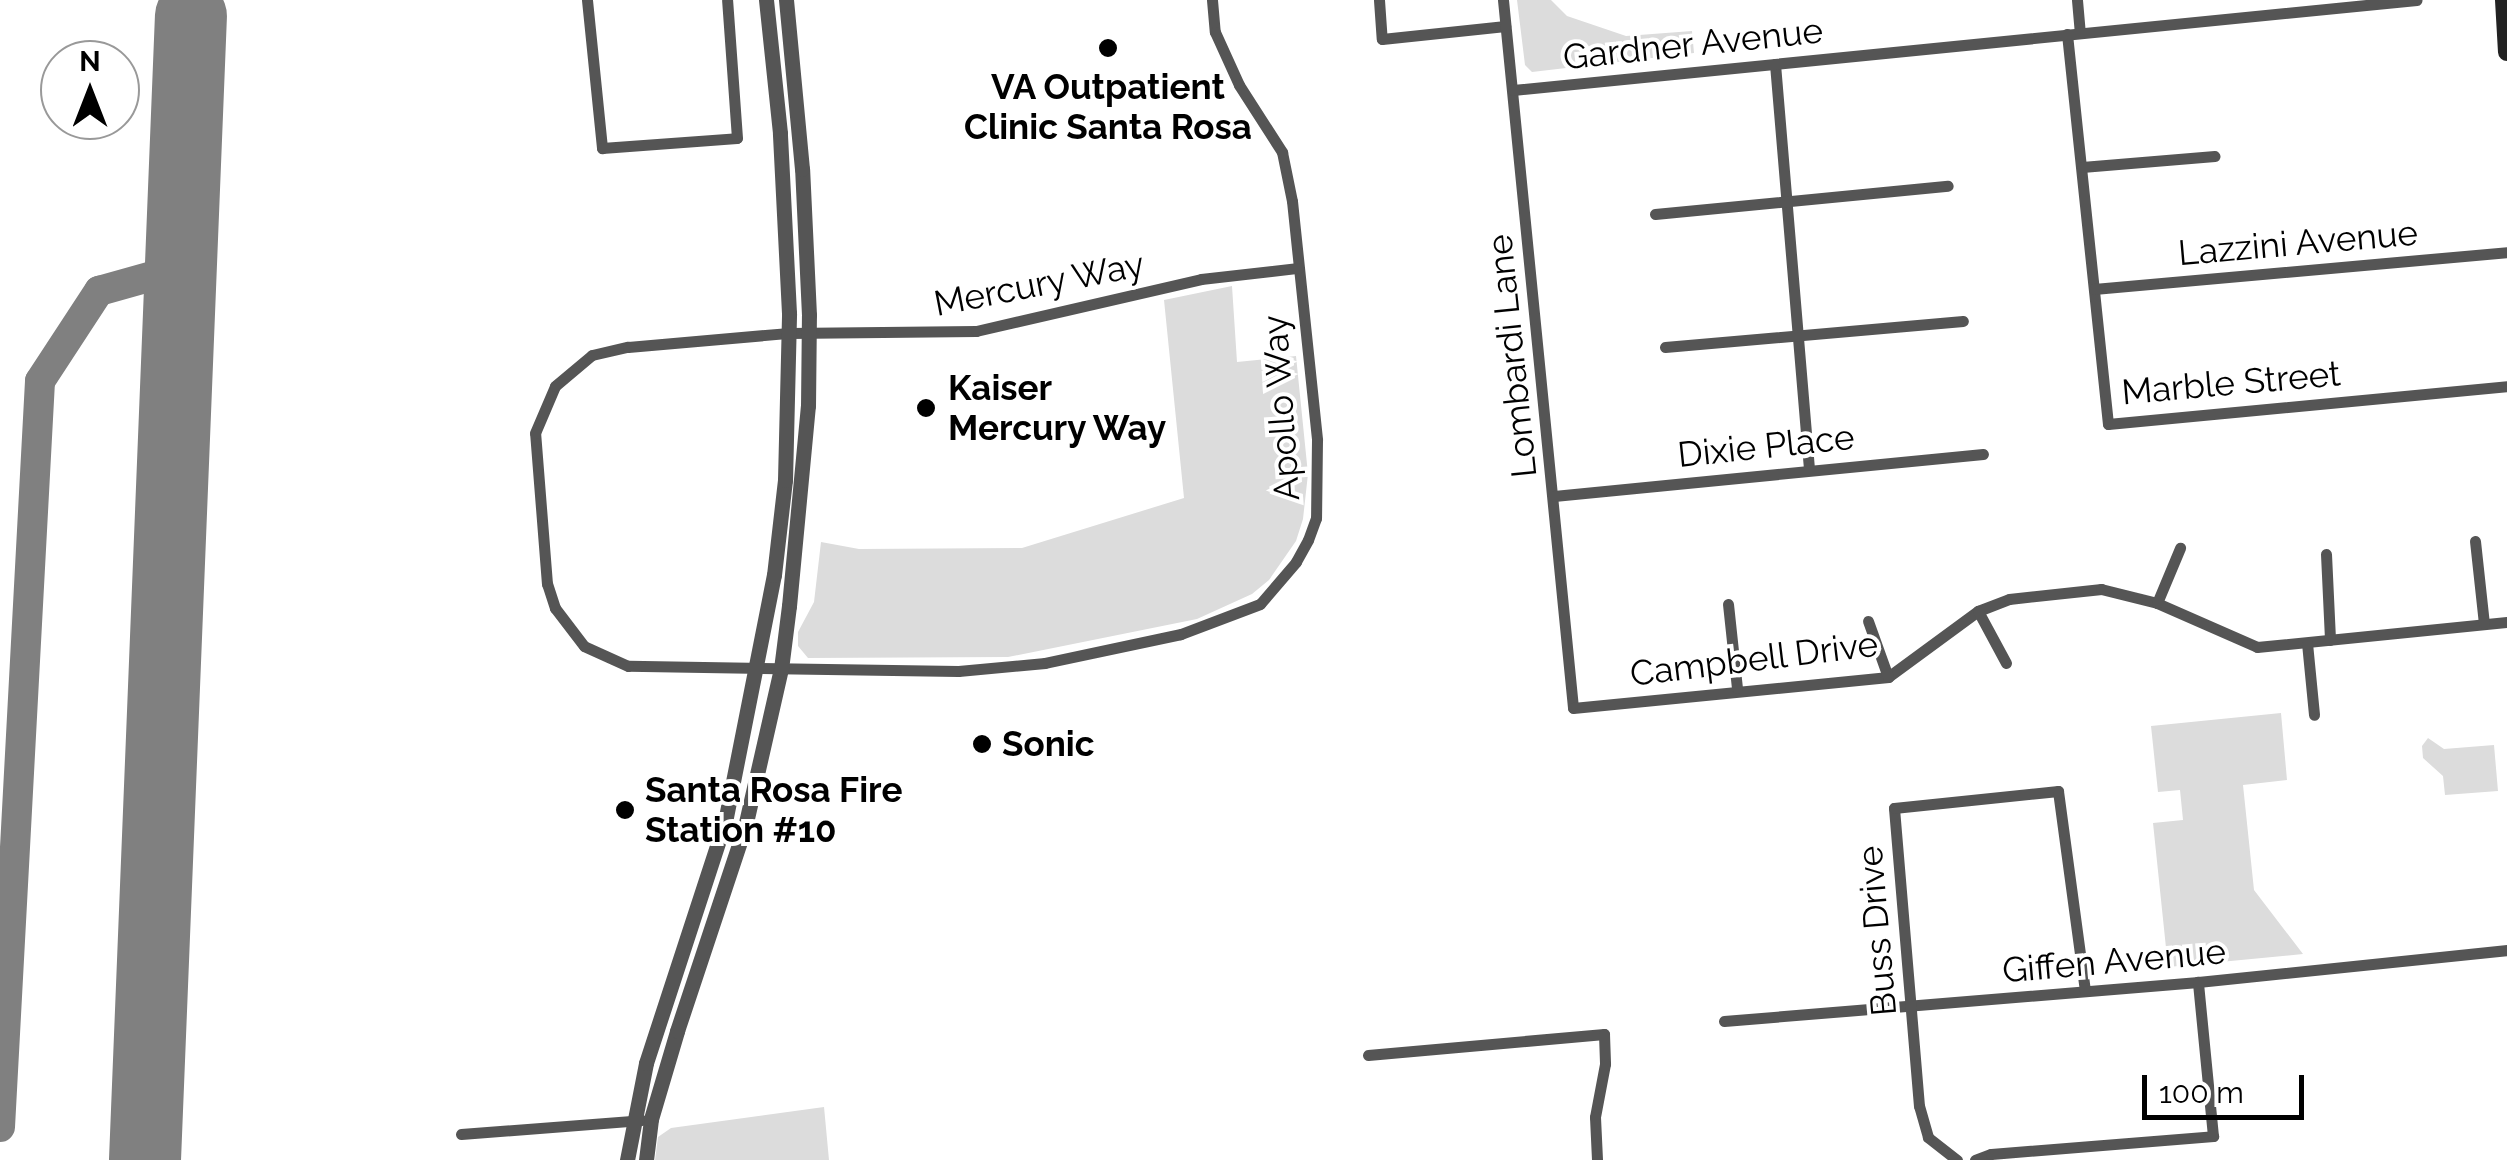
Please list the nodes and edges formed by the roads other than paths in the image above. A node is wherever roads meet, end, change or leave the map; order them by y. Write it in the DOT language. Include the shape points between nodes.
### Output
graph roads {
  1 [pos="587,0"];
  2 [pos="728,0"];
  3 [pos="766,0"];
  4 [pos="786,0"];
  5 [pos="1212,0"];
  6 [pos="1378,0"];
  7 [pos="1503,0"];
  8 [pos="2077,0"];
  9 [pos="2256,0"];
  10 [pos="2417,0"];
  11 [pos="2504,0"];
  12 [pos="2380,1"];
  13 [pos="2258,14"];
  14 [pos="1505,26"];
  15 [pos="2074,33"];
  16 [pos="2507,52"];
  17 [pos="1774,64"];
  18 [pos="1513,90"];
  19 [pos="2215,156"];
  20 [pos="2082,167"];
  21 [pos="1948,186"];
  22 [pos="1786,202"];
  23 [pos="1655,214"];
  24 [pos="2507,252"];
  25 [pos="1298,268"];
  26 [pos="2094,290"];
  27 [pos="1962,321"];
  28 [pos="789,333"];
  29 [pos="809,333"];
  30 [pos="1798,334"];
  31 [pos="1664,347"];
  32 [pos="2507,386"];
  33 [pos="1984,454"];
  34 [pos="1809,469"];
  35 [pos="1554,496"];
  36 [pos="2475,541"];
  37 [pos="2180,548"];
  38 [pos="2326,554"];
  39 [pos="2157,603"];
  40 [pos="1728,604"];
  41 [pos="1978,611"];
  42 [pos="1868,621"];
  43 [pos="2507,622"];
  44 [pos="2484,624"];
  45 [pos="2330,640"];
  46 [pos="2307,643"];
  47 [pos="2006,663"];
  48 [pos="759,668"];
  49 [pos="781,669"];
  50 [pos="1888,676"];
  51 [pos="1737,688"];
  52 [pos="1573,708"];
  53 [pos="2314,715"];
  54 [pos="2507,950"];
  55 [pos="2198,982"];
  56 [pos="2085,990"];
  57 [pos="1913,1006"];
  58 [pos="1724,1021"];
  59 [pos="1368,1055"];
  60 [pos="651,1119"];
  61 [pos="633,1120"];
  62 [pos="460,1134"];
  63 [pos="627,1160"];
  64 [pos="646,1160"];
  65 [pos="1597,1160"];
  66 [pos="1957,1160"];
  67 [pos="1975,1160"];
  1 -- 2 [label="street" via="602,148 737,138"];
  3 -- 28 [label="street"];
  4 -- 29 [label="street"];
  5 -- 25 [label="street, Apollo Way" via="1215,32 1282,152"];
  6 -- 14 [label="street" via="1382,40"];
  7 -- 14 [label="street, Lombardi Lane"];
  8 -- 15 [label="street, Marble Street"];
  9 -- 13 [label="street"];
  10 -- 12 [label="street, Gardner Avenue"];
  11 -- 16 [label="main road"];
  12 -- 13 [label="street, Gardner Avenue"];
  13 -- 15 [label="street, Gardner Avenue"];
  14 -- 18 [label="street, Lombardi Lane"];
  15 -- 17 [label="street, Gardner Avenue"];
  15 -- 20 [label="street, Marble Street"];
  17 -- 18 [label="street, Gardner Avenue"];
  17 -- 22 [label="street"];
  18 -- 35 [label="street, Lombardi Lane"];
  19 -- 20 [label="street"];
  20 -- 26 [label="street, Marble Street"];
  21 -- 22 [label="street"];
  22 -- 23 [label="street"];
  22 -- 30 [label="street"];
  24 -- 26 [label="street, Lazzini Avenue"];
  25 -- 29 [label="street, Mercury Way" via="1201,279 987,329"];
  25 -- 49 [label="street, Apollo Way" via="1318,455 1316,518 1296,562 1260,604 1182,634 1045,663 958,671"];
  26 -- 32 [label="street, Marble Street" via="2108,424"];
  27 -- 30 [label="street"];
  28 -- 29 [label="street, Mercury Way"];
  28 -- 48 [label="street" via="785,480"];
  28 -- 48 [label="street, Apollo Way" via="592,355 554,386 535,434 547,584 554,608 577,640 628,666"];
  29 -- 49 [label="street" via="803,476"];
  30 -- 31 [label="street"];
  30 -- 34 [label="street"];
  33 -- 34 [label="street, Dixie Place"];
  34 -- 35 [label="street, Dixie Place"];
  35 -- 52 [label="street, Lombardi Lane"];
  36 -- 44 [label="street"];
  37 -- 39 [label="street"];
  38 -- 45 [label="street"];
  39 -- 41 [label="street, Campbell Drive" via="2101,589 2008,599"];
  39 -- 46 [label="street, Campbell Drive" via="2257,648"];
  40 -- 51 [label="street"];
  41 -- 47 [label="street"];
  41 -- 50 [label="street, Campbell Drive"];
  42 -- 50 [label="street"];
  43 -- 44 [label="street, Campbell Drive"];
  44 -- 45 [label="street, Campbell Drive"];
  45 -- 46 [label="street, Campbell Drive"];
  46 -- 53 [label="street"];
  48 -- 49 [label="street, Apollo Way"];
  48 -- 61 [label="street" via="725,822"];
  49 -- 60 [label="street" via="745,828"];
  50 -- 51 [label="street, Campbell Drive"];
  51 -- 52 [label="street, Campbell Drive"];
  54 -- 55 [label="street, Giffen Avenue"];
  55 -- 56 [label="street, Giffen Avenue"];
  55 -- 67 [label="street" via="2212,1136"];
  56 -- 57 [label="street, Giffen Avenue"];
  56 -- 57 [label="street, Buss Drive" via="2058,792 2004,797 1894,808"];
  57 -- 58 [label="street, Giffen Avenue"];
  57 -- 66 [label="street, Buss Drive" via="1919,1106 1928,1136"];
  59 -- 65 [label="street" via="1604,1034"];
  60 -- 61 [label="street"];
  60 -- 64 [label="street"];
  61 -- 62 [label="street"];
  61 -- 63 [label="street"];
}
